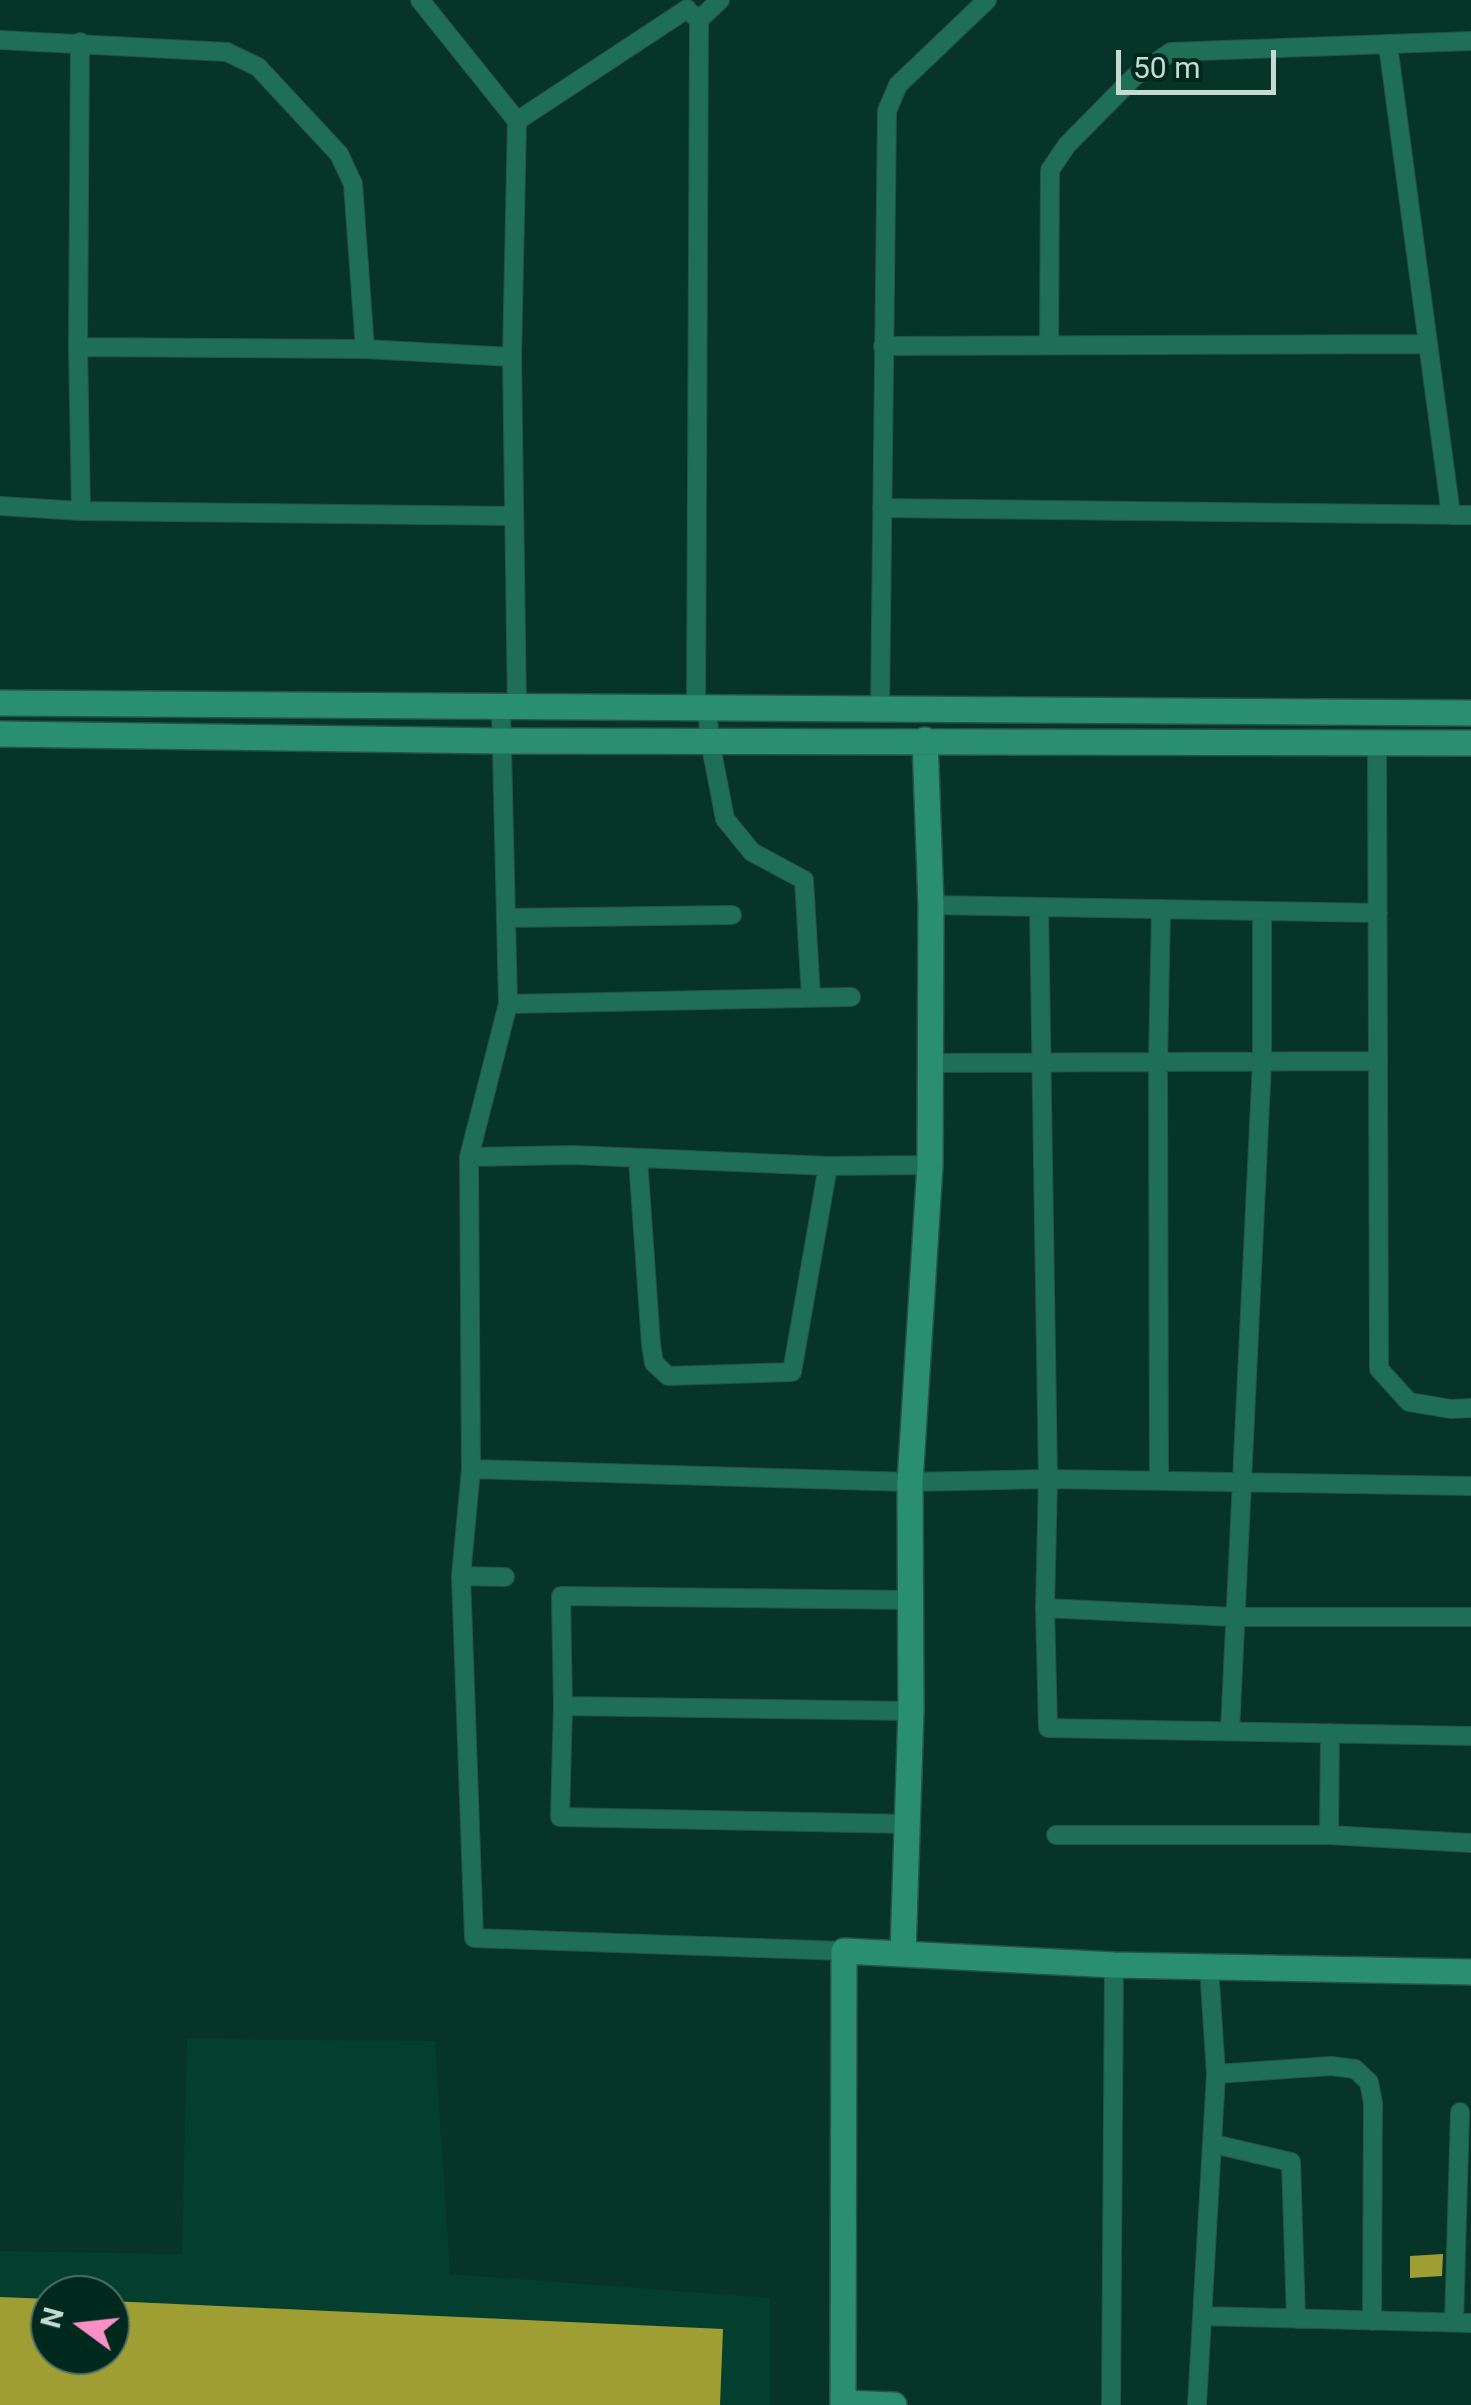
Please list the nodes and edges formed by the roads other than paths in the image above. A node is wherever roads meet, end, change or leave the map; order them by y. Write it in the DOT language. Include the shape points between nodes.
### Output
graph roads {
  1 [pos="420,0"];
  2 [pos="720,0"];
  3 [pos="987,0"];
  4 [pos="688,9"];
  5 [pos="0,40"];
  6 [pos="80,42"];
  7 [pos="1471,42"];
  8 [pos="1388,45"];
  9 [pos="517,120"];
  10 [pos="1427,344"];
  11 [pos="1049,345"];
  12 [pos="883,346"];
  13 [pos="78,348"];
  14 [pos="364,349"];
  15 [pos="512,357"];
  16 [pos="0,506"];
  17 [pos="882,508"];
  18 [pos="82,511"];
  19 [pos="1450,515"];
  20 [pos="1471,515"];
  21 [pos="513,516"];
  22 [pos="0,703"];
  23 [pos="385,707"];
  24 [pos="509,708"];
  25 [pos="701,709"];
  26 [pos="880,709"];
  27 [pos="1471,712"];
  28 [pos="0,734"];
  29 [pos="385,739"];
  30 [pos="502,740"];
  31 [pos="926,740"];
  32 [pos="710,741"];
  33 [pos="1378,744"];
  34 [pos="1471,744"];
  35 [pos="931,905"];
  36 [pos="1039,907"];
  37 [pos="1161,909"];
  38 [pos="1262,912"];
  39 [pos="1378,913"];
  40 [pos="732,915"];
  41 [pos="506,918"];
  42 [pos="852,997"];
  43 [pos="811,998"];
  44 [pos="508,1004"];
  45 [pos="1043,1062"];
  46 [pos="1158,1062"];
  47 [pos="1262,1062"];
  48 [pos="1377,1062"];
  49 [pos="930,1063"];
  50 [pos="469,1157"];
  51 [pos="638,1159"];
  52 [pos="828,1166"];
  53 [pos="930,1166"];
  54 [pos="1471,1408"];
  55 [pos="471,1469"];
  56 [pos="1048,1479"];
  57 [pos="1159,1481"];
  58 [pos="910,1482"];
  59 [pos="1243,1482"];
  60 [pos="1471,1486"];
  61 [pos="461,1576"];
  62 [pos="505,1576"];
  63 [pos="911,1600"];
  64 [pos="1045,1608"];
  65 [pos="1234,1616"];
  66 [pos="1471,1617"];
  67 [pos="563,1706"];
  68 [pos="911,1711"];
  69 [pos="1230,1731"];
  70 [pos="1330,1733"];
  71 [pos="1471,1736"];
  72 [pos="908,1824"];
  73 [pos="1056,1835"];
  74 [pos="1328,1836"];
  75 [pos="1471,1843"];
  76 [pos="844,1952"];
  77 [pos="903,1952"];
  78 [pos="1114,1965"];
  79 [pos="1208,1967"];
  80 [pos="1471,1972"];
  81 [pos="1216,2074"];
  82 [pos="1460,2112"];
  83 [pos="1214,2144"];
  84 [pos="1202,2316"];
  85 [pos="1296,2319"];
  86 [pos="1372,2320"];
  87 [pos="1462,2323"];
  88 [pos="842,2404"];
  89 [pos="894,2405"];
  90 [pos="1111,2405"];
  91 [pos="1197,2405"];
  1 -- 9 [label="street"];
  2 -- 4 [label="street"];
  3 -- 12 [label="street" via="898,85 886,111"];
  4 -- 9 [label="street"];
  4 -- 25 [label="street"];
  5 -- 6 [label="street"];
  6 -- 13 [label="street"];
  6 -- 14 [label="street" via="227,52 258,67 339,154 353,184"];
  7 -- 8 [label="street"];
  8 -- 10 [label="street"];
  8 -- 11 [label="street" via="1171,52 1134,78 1050,170"];
  9 -- 15 [label="street"];
  10 -- 11 [label="street"];
  10 -- 19 [label="street"];
  11 -- 12 [label="street"];
  12 -- 17 [label="street"];
  13 -- 14 [label="street"];
  13 -- 18 [label="street"];
  14 -- 15 [label="street"];
  15 -- 21 [label="street"];
  16 -- 18 [label="street"];
  17 -- 19 [label="street"];
  17 -- 26 [label="street"];
  18 -- 21 [label="street"];
  19 -- 20 [label="street"];
  21 -- 24 [label="street"];
  22 -- 23 [label="street"];
  23 -- 24 [label="street"];
  23 -- 29 [label="street"];
  24 -- 25 [label="street"];
  24 -- 30 [label="street"];
  25 -- 26 [label="street"];
  25 -- 32 [label="street"];
  26 -- 27 [label="street"];
  28 -- 29 [label="street"];
  29 -- 30 [label="street"];
  30 -- 32 [label="street"];
  30 -- 41 [label="street"];
  31 -- 32 [label="street"];
  31 -- 33 [label="street"];
  31 -- 35 [label="street"];
  32 -- 43 [label="street" via="721,806 742,843 804,880"];
  33 -- 34 [label="street"];
  33 -- 39 [label="street"];
  35 -- 36 [label="street"];
  35 -- 49 [label="street"];
  36 -- 37 [label="street"];
  36 -- 45 [label="street"];
  37 -- 38 [label="street"];
  37 -- 46 [label="street"];
  38 -- 39 [label="street"];
  38 -- 47 [label="street"];
  39 -- 48 [label="street"];
  40 -- 41 [label="street"];
  41 -- 44 [label="street"];
  42 -- 43 [label="street"];
  43 -- 44 [label="street"];
  44 -- 50 [label="street"];
  45 -- 46 [label="street"];
  45 -- 49 [label="street"];
  45 -- 56 [label="street"];
  46 -- 47 [label="street"];
  46 -- 57 [label="street"];
  47 -- 48 [label="street"];
  47 -- 59 [label="street"];
  48 -- 54 [label="street" via="1379,1370 1409,1402"];
  49 -- 53 [label="street"];
  50 -- 51 [label="street"];
  50 -- 55 [label="street"];
  51 -- 52 [label="street"];
  51 -- 52 [label="street" via="651,1344 654,1363 668,1376 792,1372"];
  52 -- 53 [label="street"];
  53 -- 58 [label="street"];
  55 -- 58 [label="street"];
  55 -- 61 [label="street"];
  56 -- 57 [label="street"];
  56 -- 58 [label="street"];
  56 -- 64 [label="street"];
  57 -- 59 [label="street"];
  58 -- 63 [label="street"];
  59 -- 60 [label="street"];
  59 -- 65 [label="street"];
  61 -- 62 [label="street"];
  61 -- 76 [label="street" via="474,1938"];
  63 -- 67 [label="street" via="561,1596"];
  63 -- 68 [label="street"];
  64 -- 65 [label="street"];
  64 -- 69 [label="street" via="1048,1728"];
  65 -- 66 [label="street"];
  65 -- 69 [label="street"];
  67 -- 68 [label="street"];
  67 -- 72 [label="street" via="560,1817"];
  68 -- 72 [label="street"];
  69 -- 70 [label="street"];
  70 -- 71 [label="street"];
  70 -- 74 [label="street"];
  72 -- 77 [label="street"];
  73 -- 74 [label="street"];
  74 -- 75 [label="street"];
  76 -- 77 [label="street"];
  76 -- 88 [label="street"];
  77 -- 78 [label="street"];
  78 -- 79 [label="street"];
  78 -- 90 [label="street"];
  79 -- 80 [label="street"];
  79 -- 81 [label="street"];
  81 -- 83 [label="street"];
  81 -- 86 [label="street" via="1332,2066 1356,2068 1369,2082"];
  82 -- 87 [label="street"];
  83 -- 84 [label="street"];
  83 -- 85 [label="street" via="1291,2162"];
  84 -- 85 [label="street"];
  84 -- 91 [label="street"];
  85 -- 86 [label="street"];
  86 -- 87 [label="street"];
  88 -- 89 [label="street"];
}
